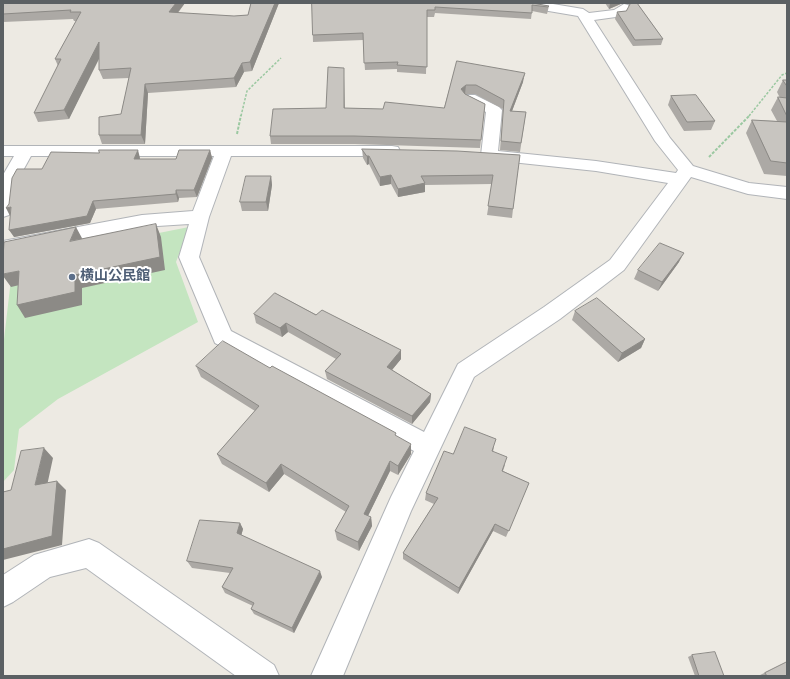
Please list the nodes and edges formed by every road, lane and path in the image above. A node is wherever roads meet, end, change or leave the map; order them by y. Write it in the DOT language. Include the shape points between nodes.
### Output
graph roads {
  1 [pos="525,3"];
  2 [pos="624,8"];
  3 [pos="585,16"];
  4 [pos="281,58"];
  5 [pos="787,73"];
  6 [pos="470,98"];
  7 [pos="3,152"];
  8 [pos="25,152"];
  9 [pos="228,152"];
  10 [pos="405,152"];
  11 [pos="683,174"];
  12 [pos="787,193"];
  13 [pos="3,211"];
  14 [pos="200,217"];
  15 [pos="3,248"];
  16 [pos="429,447"];
  17 [pos="3,592"];
  18 [pos="263,676"];
  19 [pos="327,676"];
  1 -- 3 [label="street" via="583,13"];
  2 -- 3 [label="street" via="618,13"];
  3 -- 11 [label="street"];
  4 -- 9 [label="path" via="247,91"];
  5 -- 11 [label="path" via="782,75 743,124 703,163"];
  6 -- 11 [label="street" via="494,110 482,155"];
  7 -- 8 [label="street"];
  8 -- 9 [label="street"];
  8 -- 13 [label="street" via="6,185"];
  9 -- 10 [label="street"];
  9 -- 14 [label="street"];
  11 -- 12 [label="street" via="748,188"];
  11 -- 16 [label="street" via="617,266 466,371"];
  14 -- 15 [label="street" via="142,222"];
  14 -- 16 [label="street" via="189,257 223,337"];
  16 -- 19 [label="street" via="400,506"];
  17 -- 18 [label="street" via="44,565 89,553"];
}
